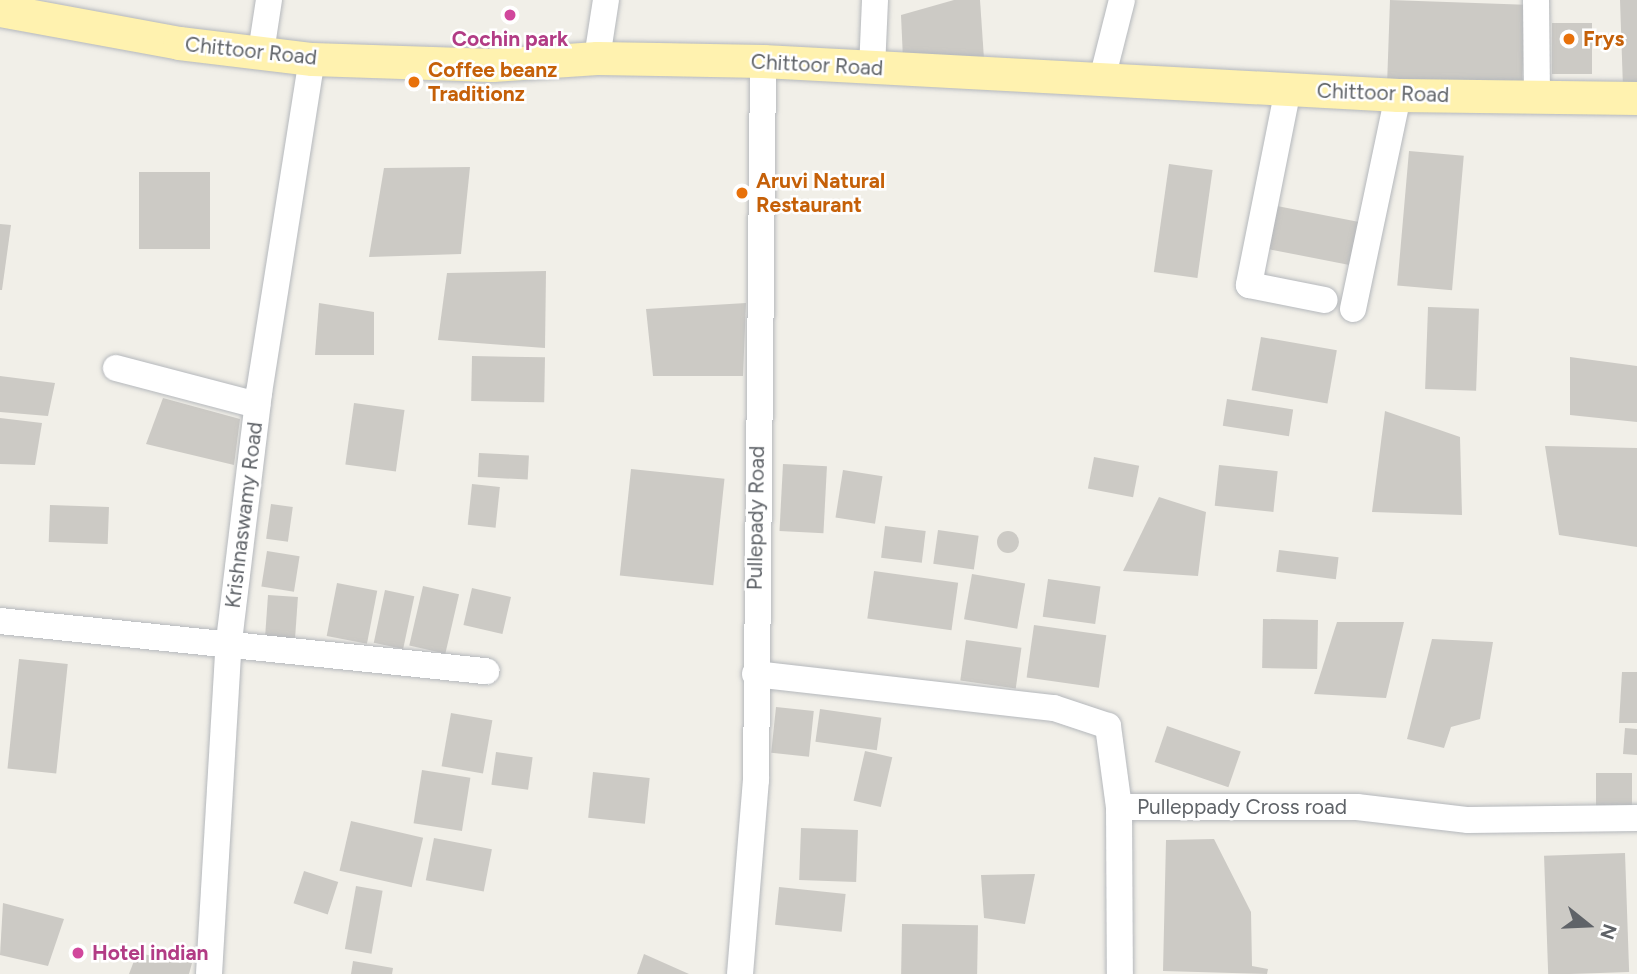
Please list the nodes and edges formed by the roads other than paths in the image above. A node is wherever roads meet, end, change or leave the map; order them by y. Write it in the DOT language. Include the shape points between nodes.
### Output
graph roads {
  1 [pos="269,0"];
  2 [pos="606,0"];
  3 [pos="875,0"];
  4 [pos="1122,0"];
  5 [pos="1536,0"];
  6 [pos="0,10"];
  7 [pos="261,51"];
  8 [pos="597,58"];
  9 [pos="312,59"];
  10 [pos="763,61"];
  11 [pos="872,69"];
  12 [pos="1102,79"];
  13 [pos="1288,89"];
  14 [pos="1398,94"];
  15 [pos="1537,96"];
  16 [pos="1637,98"];
  17 [pos="1325,300"];
  18 [pos="1353,309"];
  19 [pos="116,368"];
  20 [pos="257,405"];
  21 [pos="0,621"];
  22 [pos="229,641"];
  23 [pos="486,671"];
  24 [pos="755,674"];
  25 [pos="1119,807"];
  26 [pos="1637,818"];
  27 [pos="209,974"];
  28 [pos="740,974"];
  29 [pos="1120,974"];
  1 -- 7 [label="street"];
  2 -- 8 [label="street"];
  3 -- 11 [label="street"];
  4 -- 12 [label="street"];
  5 -- 15 [label="street"];
  6 -- 7 [label="main road, Chittoor Road" via="179,43"];
  7 -- 9 [label="main road, Chittoor Road"];
  8 -- 9 [label="main road, Chittoor Road" via="492,65"];
  8 -- 10 [label="main road, Chittoor Road"];
  9 -- 20 [label="street, Krishnaswamy Road"];
  10 -- 11 [label="main road, Chittoor Road"];
  10 -- 24 [label="street, Pullepady Road"];
  11 -- 12 [label="main road, Chittoor Road"];
  12 -- 13 [label="main road, Chittoor Road"];
  13 -- 14 [label="main road, Chittoor Road"];
  13 -- 17 [label="street" via="1249,285"];
  14 -- 15 [label="main road, Chittoor Road"];
  14 -- 18 [label="street"];
  15 -- 16 [label="main road, Chittoor Road"];
  19 -- 20 [label="street"];
  20 -- 22 [label="street, Krishnaswamy Road"];
  21 -- 22 [label="street"];
  22 -- 23 [label="street"];
  22 -- 27 [label="street, Krishnaswamy Road"];
  24 -- 25 [label="street, Pulleppady Cross road" via="1054,708 1108,726"];
  24 -- 28 [label="street, Pullepady Road" via="756,780"];
  25 -- 26 [label="street, Pulleppady Cross road" via="1357,807 1468,820"];
  25 -- 29 [label="street"];
}
